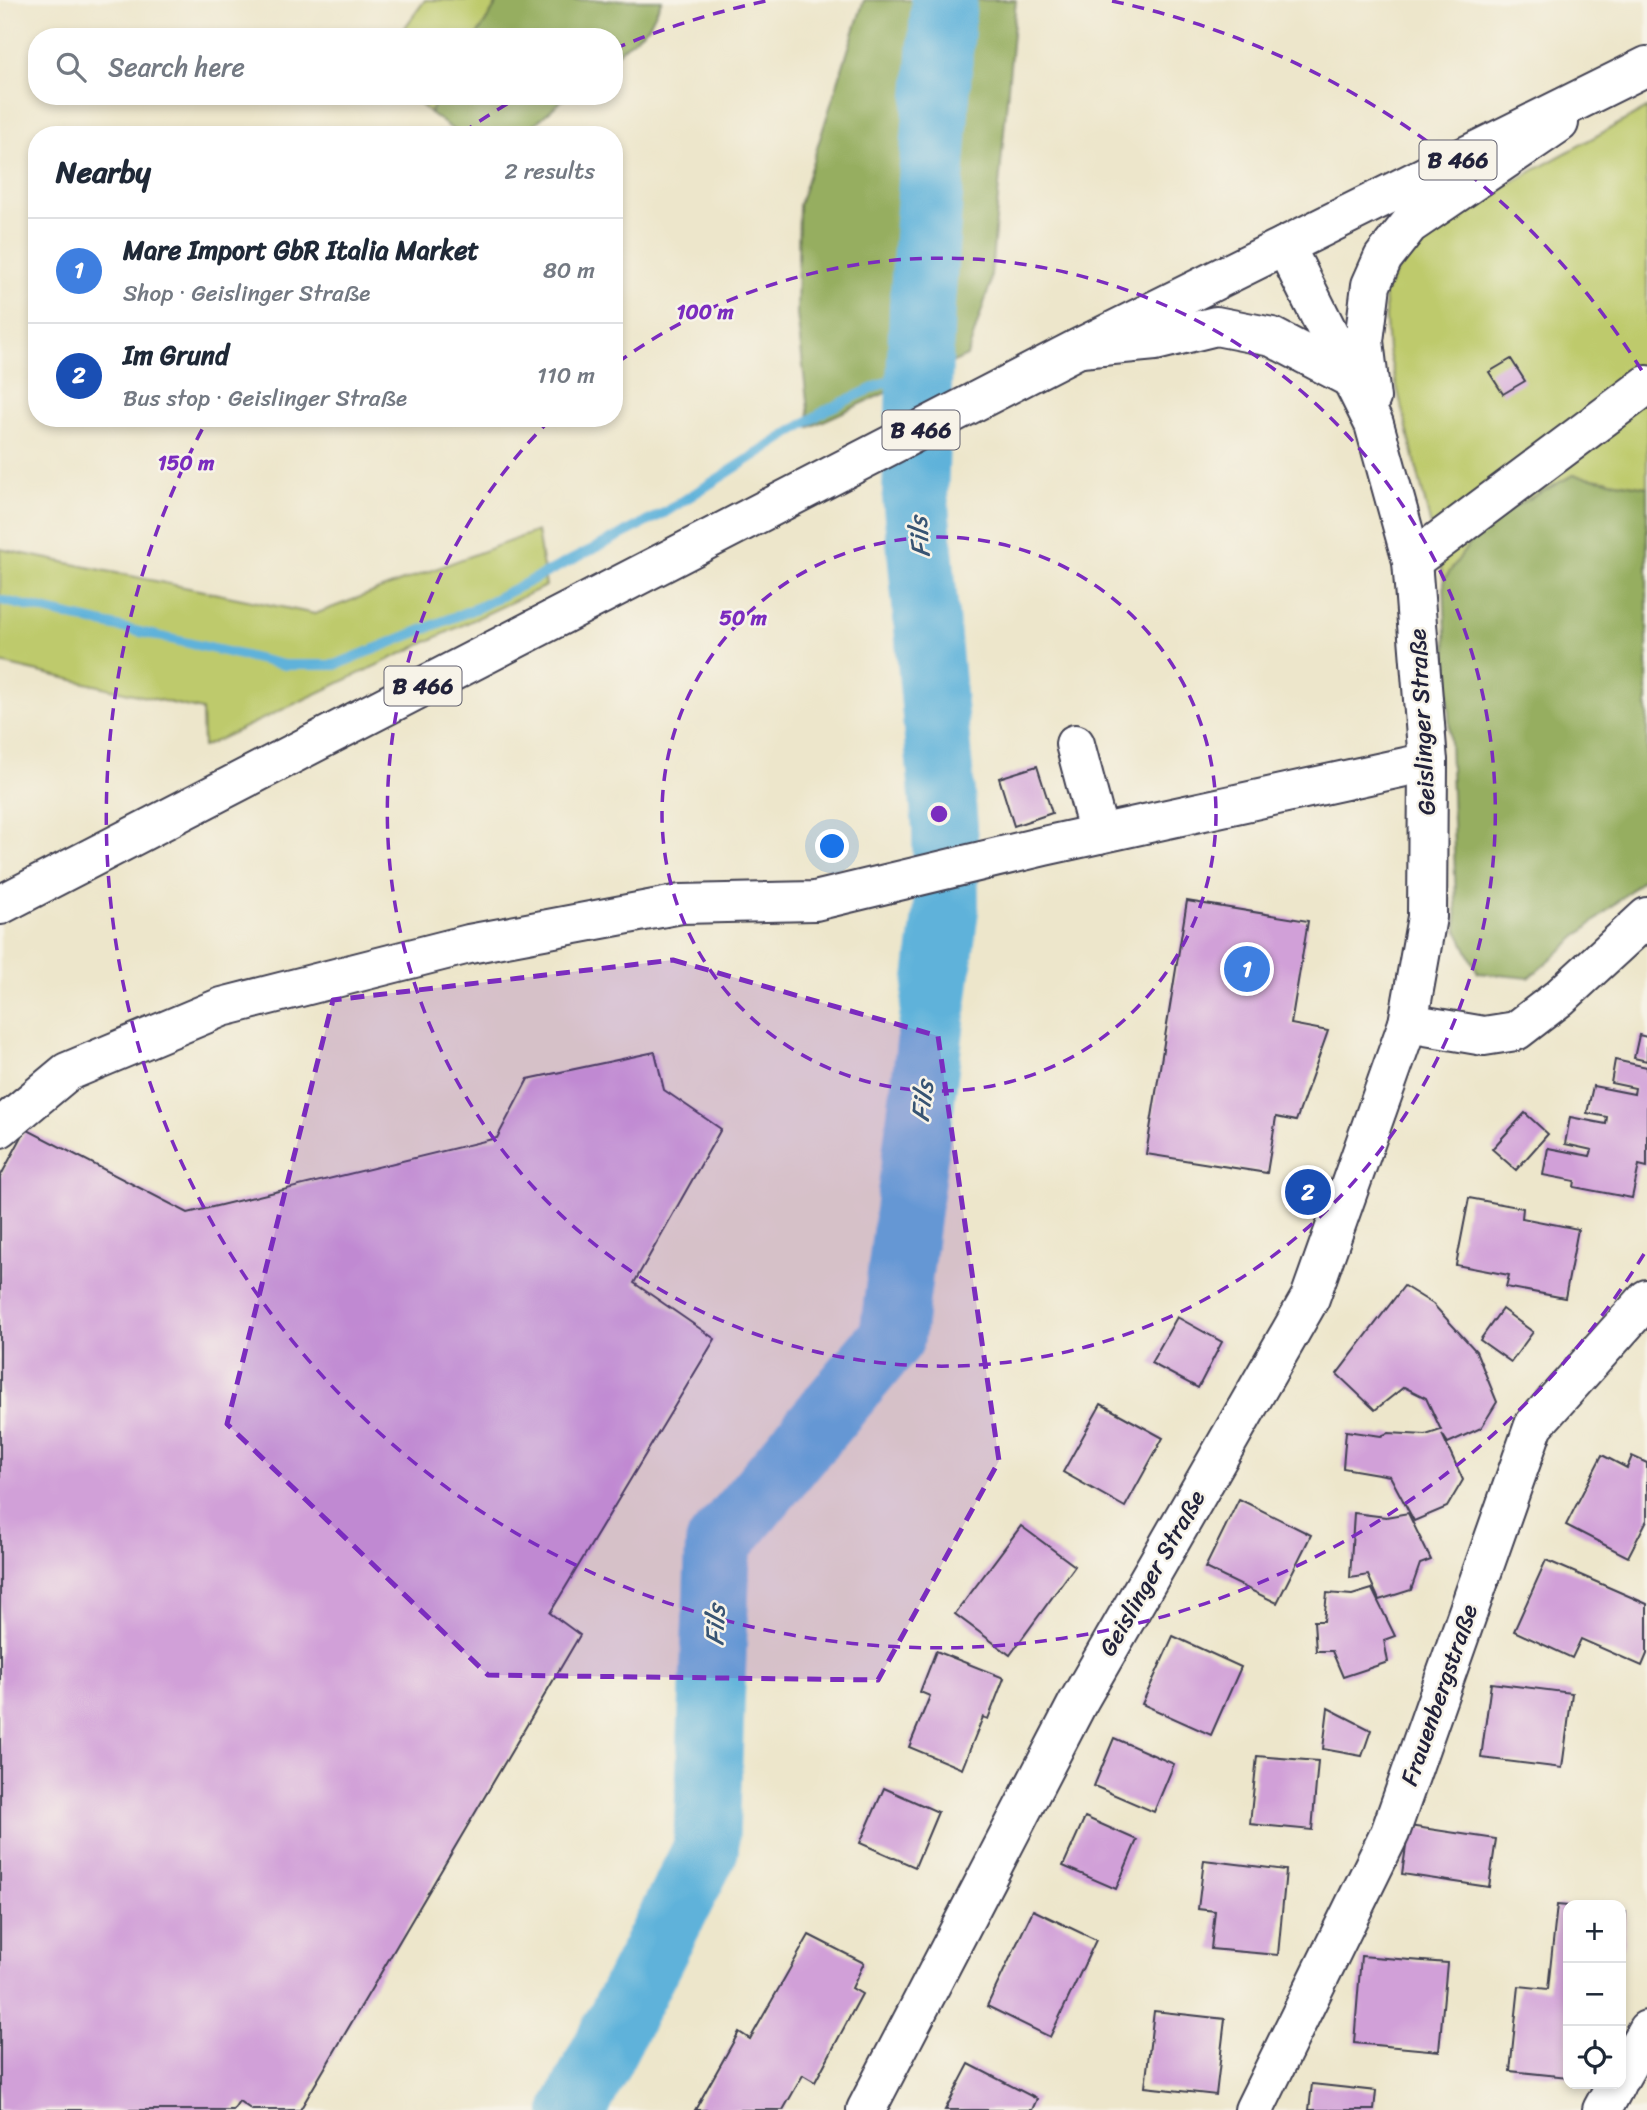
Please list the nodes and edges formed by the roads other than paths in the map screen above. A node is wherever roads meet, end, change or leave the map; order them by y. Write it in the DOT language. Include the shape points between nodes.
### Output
graph roads {
  1 [pos="1639,70"];
  2 [pos="1285,246"];
  3 [pos="1079,348"];
  4 [pos="1352,379"];
  5 [pos="1647,385"];
  6 [pos="1374,424"];
  7 [pos="1412,561"];
  8 [pos="1074,744"];
  9 [pos="1429,762"];
  10 [pos="1099,834"];
  11 [pos="0,905"];
  12 [pos="1647,917"];
  13 [pos="1408,1023"];
  14 [pos="0,1128"];
  15 [pos="1647,1299"];
  16 [pos="1647,2030"];
  17 [pos="1626,2067"];
  18 [pos="1613,2089"];
  19 [pos="866,2110"];
  20 [pos="1254,2110"];
  21 [pos="1602,2110"];
  1 -- 2 [label="street, B 466"];
  1 -- 6 [label="street, Geislinger Straße" via="1409,225 1383,258 1371,285 1364,341"];
  2 -- 3 [label="street, B 466"];
  2 -- 4 [label="street, Geislinger Straße"];
  3 -- 4 [label="street" via="1155,341 1216,326 1272,337"];
  3 -- 11 [label="street, B 466"];
  4 -- 6 [label="street, Geislinger Straße"];
  5 -- 7 [label="street"];
  6 -- 7 [label="street, Geislinger Straße"];
  7 -- 9 [label="street, Geislinger Straße"];
  8 -- 10 [label="street"];
  9 -- 10 [label="street"];
  9 -- 13 [label="street, Geislinger Straße" via="1427,917"];
  10 -- 14 [label="street" via="815,901 668,906 469,944 222,1007 67,1072"];
  12 -- 13 [label="street" via="1516,1031 1484,1036"];
  13 -- 19 [label="street, Geislinger Straße" via="1310,1298 1077,1704"];
  15 -- 20 [label="street, Frauenbergstraße" via="1534,1425 1390,1833"];
  16 -- 17 [label="street"];
  18 -- 21 [label="street"];
}
